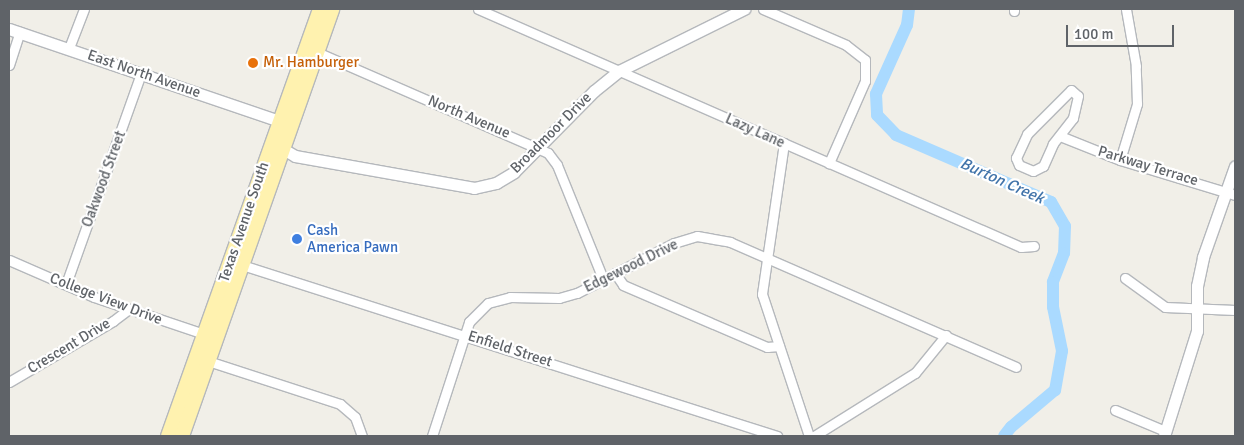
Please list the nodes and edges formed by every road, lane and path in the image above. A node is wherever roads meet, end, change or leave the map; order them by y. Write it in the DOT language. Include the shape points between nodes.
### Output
graph roads {
  1 [pos="84,9"];
  2 [pos="320,9"];
  3 [pos="332,9"];
  4 [pos="478,9"];
  5 [pos="744,9"];
  6 [pos="764,9"];
  7 [pos="1126,9"];
  8 [pos="14,30"];
  9 [pos="69,48"];
  10 [pos="317,52"];
  11 [pos="9,66"];
  12 [pos="619,71"];
  13 [pos="141,73"];
  14 [pos="280,121"];
  15 [pos="1060,136"];
  16 [pos="784,143"];
  17 [pos="540,148"];
  18 [pos="283,149"];
  19 [pos="1120,160"];
  20 [pos="829,163"];
  21 [pos="1235,166"];
  22 [pos="1231,193"];
  23 [pos="1034,246"];
  24 [pos="767,258"];
  25 [pos="9,260"];
  26 [pos="242,265"];
  27 [pos="615,273"];
  28 [pos="1125,278"];
  29 [pos="603,279"];
  30 [pos="66,284"];
  31 [pos="1197,307"];
  32 [pos="129,308"];
  33 [pos="1235,310"];
  34 [pos="204,334"];
  35 [pos="465,334"];
  36 [pos="946,335"];
  37 [pos="779,346"];
  38 [pos="208,362"];
  39 [pos="1016,367"];
  40 [pos="188,381"];
  41 [pos="9,382"];
  42 [pos="1115,410"];
  43 [pos="1164,434"];
  44 [pos="168,436"];
  45 [pos="175,436"];
  46 [pos="182,436"];
  47 [pos="362,436"];
  48 [pos="432,436"];
  49 [pos="777,436"];
  50 [pos="809,436"];
  51 [pos="814,436"];
  1 -- 9 [label="street"];
  2 -- 14 [label="main road, Texas Avenue South"];
  3 -- 10 [label="main road, Texas Avenue South"];
  4 -- 12 [label="street, Lazy Lane"];
  5 -- 12 [label="street, Broadmoor Drive"];
  6 -- 20 [label="street" via="846,45 865,60 865,82"];
  7 -- 19 [label="street" via="1136,66 1138,104"];
  8 -- 9 [label="street, East North Avenue"];
  8 -- 11 [label="street"];
  9 -- 13 [label="street, East North Avenue"];
  10 -- 17 [label="street, North Avenue"];
  10 -- 18 [label="main road, Texas Avenue South"];
  12 -- 16 [label="street, Lazy Lane"];
  12 -- 17 [label="street, Broadmoor Drive" via="594,91"];
  13 -- 14 [label="street, East North Avenue"];
  13 -- 30 [label="street, Oakwood Street"];
  14 -- 18 [label="street"];
  14 -- 34 [label="main road, Texas Avenue South"];
  15 -- 15 [label="street" via="1076,108 1078,96 1071,90 1027,134 1016,162 1033,171 1039,170"];
  15 -- 19 [label="street, Parkway Terrace"];
  16 -- 20 [label="street, Lazy Lane"];
  16 -- 24 [label="street"];
  17 -- 18 [label="street, Broadmoor Drive" via="508,176 489,185 467,188 333,164 296,156"];
  17 -- 29 [label="street, North Avenue" via="548,153 556,166"];
  18 -- 26 [label="main road, Texas Avenue South"];
  19 -- 22 [label="street, Parkway Terrace"];
  20 -- 23 [label="street, Lazy Lane" via="1021,247"];
  21 -- 22 [label="street"];
  22 -- 31 [label="street" via="1203,257 1197,286"];
  24 -- 27 [label="street, Edgewood Drive" via="720,238 697,236 674,243"];
  24 -- 36 [label="street, Edgewood Drive"];
  24 -- 37 [label="street" via="762,294"];
  25 -- 30 [label="street, College View Drive"];
  26 -- 35 [label="street, Enfield Street"];
  26 -- 38 [label="main road, Texas Avenue South"];
  27 -- 29 [label="street, Edgewood Drive"];
  27 -- 37 [label="street" via="624,284 767,346"];
  28 -- 31 [label="street" via="1165,307"];
  29 -- 35 [label="street, Edgewood Drive" via="559,298 510,297 488,303 477,312"];
  30 -- 32 [label="street, College View Drive"];
  31 -- 33 [label="street"];
  31 -- 43 [label="street" via="1197,331"];
  32 -- 34 [label="street, College View Drive"];
  32 -- 41 [label="street, Crescent Drive" via="113,321"];
  34 -- 40 [label="main road, Texas Avenue South"];
  35 -- 48 [label="street, Edgewood Drive"];
  35 -- 49 [label="street, Enfield Street"];
  36 -- 39 [label="street, Edgewood Drive"];
  36 -- 51 [label="street" via="915,373"];
  37 -- 50 [label="street"];
  38 -- 46 [label="main road, Texas Avenue South"];
  38 -- 47 [label="street" via="340,404 355,418"];
  40 -- 44 [label="main road, Texas Avenue South"];
  40 -- 45 [label="main road" via="191,392"];
  42 -- 43 [label="street"];
}
